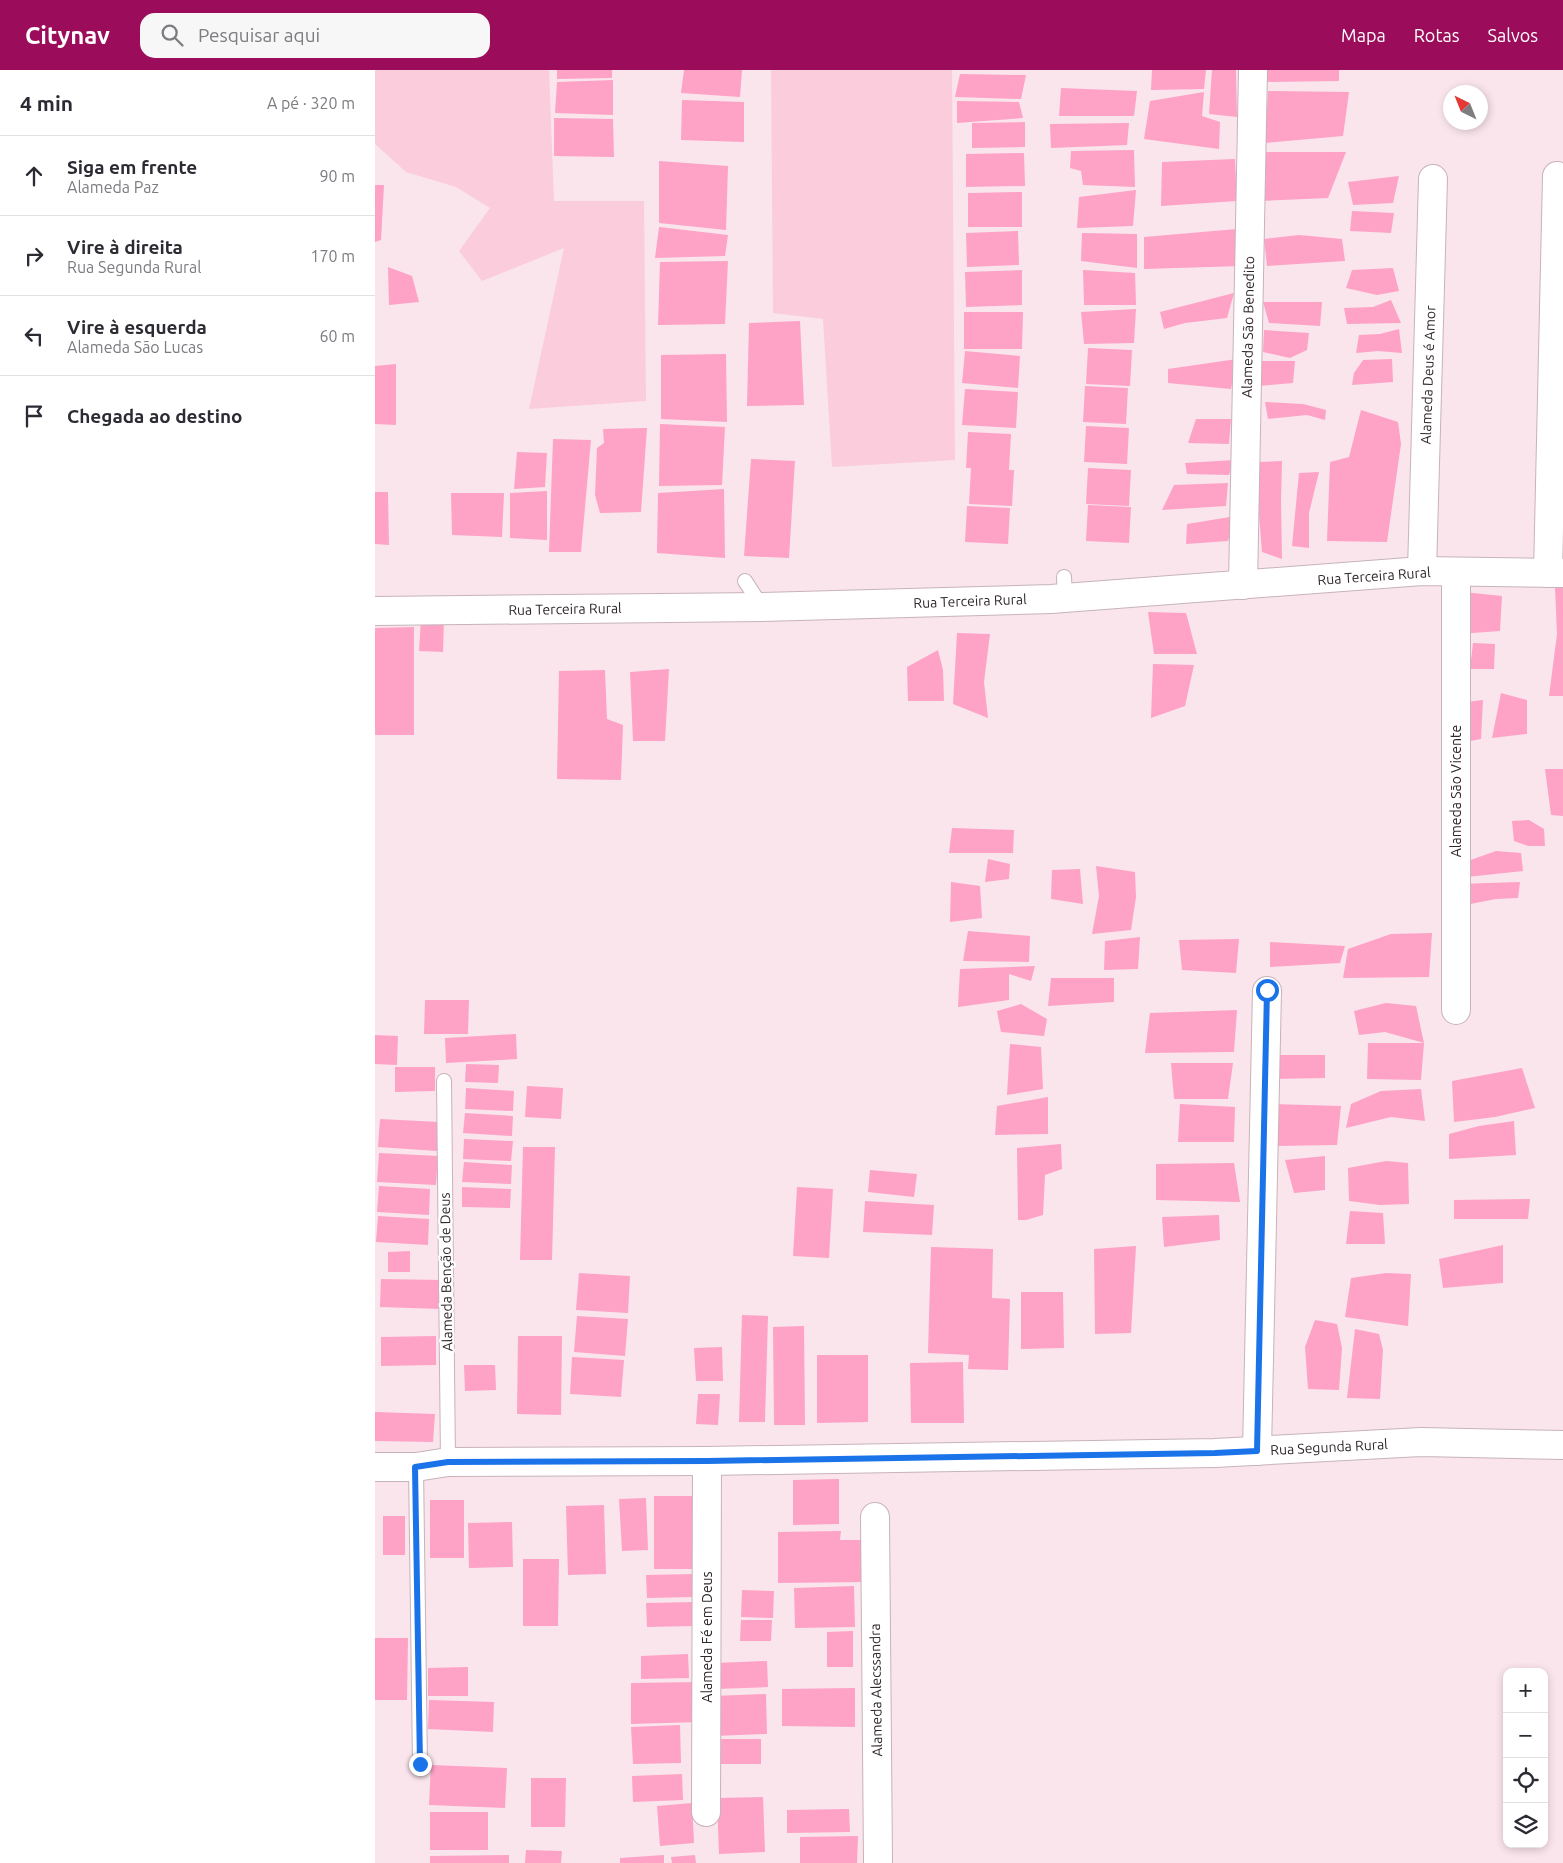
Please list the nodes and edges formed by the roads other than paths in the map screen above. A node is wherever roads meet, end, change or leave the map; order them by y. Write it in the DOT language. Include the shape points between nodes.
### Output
graph roads {
  1 [pos="1253,70"];
  2 [pos="1557,176"];
  3 [pos="1433,179"];
  4 [pos="1422,571"];
  5 [pos="1456,573"];
  6 [pos="1556,573"];
  7 [pos="745,581"];
  8 [pos="1243,585"];
  9 [pos="762,607"];
  10 [pos="375,611"];
  11 [pos="1267,990"];
  12 [pos="1457,1010"];
  13 [pos="444,1081"];
  14 [pos="1563,1445"];
  15 [pos="1257,1451"];
  16 [pos="707,1461"];
  17 [pos="448,1462"];
  18 [pos="375,1466"];
  19 [pos="415,1467"];
  20 [pos="875,1517"];
  21 [pos="420,1764"];
  22 [pos="706,1812"];
  23 [pos="878,1863"];
  1 -- 8 [label="street, Alameda São Benedito"];
  2 -- 6 [label="street"];
  3 -- 4 [label="street, Alameda Deus é Amor"];
  4 -- 5 [label="street, Rua Terceira Rural"];
  4 -- 8 [label="street, Rua Terceira Rural"];
  5 -- 6 [label="street, Rua Terceira Rural"];
  5 -- 12 [label="street, Alameda São Vicente"];
  7 -- 9 [label="lane"];
  8 -- 9 [label="street, Rua Terceira Rural" via="1064,587"];
  9 -- 10 [label="street, Rua Terceira Rural"];
  11 -- 15 [label="street"];
  13 -- 17 [label="lane, Alameda Benção de Deus"];
  14 -- 15 [label="street, Rua Segunda Rural" via="1421,1442"];
  15 -- 16 [label="street, Rua Segunda Rural" via="1075,1467"];
  16 -- 17 [label="street, Rua Segunda Rural"];
  16 -- 22 [label="street, Alameda Fé em Deus"];
  17 -- 19 [label="street, Rua Segunda Rural"];
  18 -- 19 [label="street, Rua Segunda Rural"];
  19 -- 21 [label="lane"];
  20 -- 23 [label="street, Alameda Alecssandra"];
}
